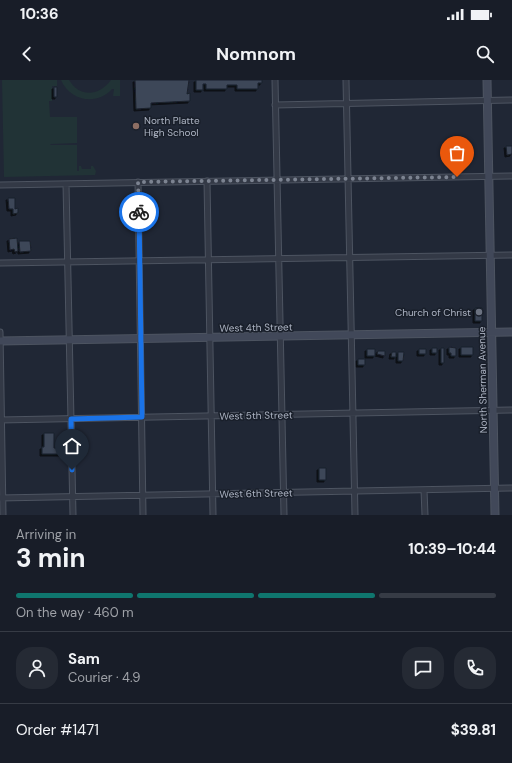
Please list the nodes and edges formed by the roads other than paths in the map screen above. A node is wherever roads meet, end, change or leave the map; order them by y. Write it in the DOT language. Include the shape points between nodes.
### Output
graph roads {
  1 [pos="275,80"];
  2 [pos="346,80"];
  3 [pos="487,80"];
  4 [pos="512,100"];
  5 [pos="487,101"];
  6 [pos="347,104"];
  7 [pos="275,105"];
  8 [pos="488,176"];
  9 [pos="512,176"];
  10 [pos="348,178"];
  11 [pos="277,179"];
  12 [pos="207,181"];
  13 [pos="138,182"];
  14 [pos="66,184"];
  15 [pos="0,185"];
  16 [pos="490,255"];
  17 [pos="512,255"];
  18 [pos="350,257"];
  19 [pos="279,258"];
  20 [pos="209,260"];
  21 [pos="139,261"];
  22 [pos="68,262"];
  23 [pos="0,263"];
  24 [pos="0,332"];
  25 [pos="512,332"];
  26 [pos="492,333"];
  27 [pos="351,336"];
  28 [pos="280,337"];
  29 [pos="210,338"];
  30 [pos="140,339"];
  31 [pos="70,340"];
  32 [pos="0,341"];
  33 [pos="512,410"];
  34 [pos="493,411"];
  35 [pos="354,413"];
  36 [pos="282,414"];
  37 [pos="212,416"];
  38 [pos="142,417"];
  39 [pos="71,419"];
  40 [pos="1,420"];
  41 [pos="494,488"];
  42 [pos="512,488"];
  43 [pos="424,490"];
  44 [pos="354,491"];
  45 [pos="284,492"];
  46 [pos="213,494"];
  47 [pos="143,495"];
  48 [pos="73,497"];
  49 [pos="1,498"];
  50 [pos="3,515"];
  51 [pos="73,515"];
  52 [pos="143,515"];
  53 [pos="214,515"];
  54 [pos="284,515"];
  55 [pos="355,515"];
  56 [pos="424,515"];
  57 [pos="495,515"];
  1 -- 7 [label="street"];
  2 -- 6 [label="street"];
  3 -- 5 [label="main road, North Sherman Avenue"];
  4 -- 5 [label="street"];
  5 -- 6 [label="street"];
  5 -- 8 [label="main road, North Sherman Avenue"];
  6 -- 7 [label="street"];
  6 -- 10 [label="street"];
  7 -- 11 [label="street"];
  8 -- 9 [label="street"];
  8 -- 10 [label="street"];
  8 -- 16 [label="main road, North Sherman Avenue"];
  10 -- 11 [label="street"];
  10 -- 18 [label="street"];
  11 -- 12 [label="street"];
  11 -- 19 [label="street"];
  12 -- 13 [label="street"];
  12 -- 20 [label="street"];
  13 -- 14 [label="street"];
  13 -- 21 [label="street"];
  14 -- 15 [label="street"];
  14 -- 22 [label="street"];
  16 -- 17 [label="street"];
  16 -- 18 [label="street"];
  16 -- 26 [label="main road, North Sherman Avenue"];
  18 -- 19 [label="street"];
  18 -- 27 [label="street"];
  19 -- 20 [label="street"];
  19 -- 28 [label="street"];
  20 -- 21 [label="street"];
  20 -- 29 [label="street"];
  21 -- 22 [label="street"];
  21 -- 30 [label="street"];
  22 -- 23 [label="street"];
  22 -- 31 [label="street"];
  24 -- 32 [label="street"];
  25 -- 26 [label="main road, West 4th Street"];
  26 -- 27 [label="main road, West 4th Street"];
  26 -- 34 [label="main road, North Sherman Avenue"];
  27 -- 28 [label="main road, West 4th Street"];
  27 -- 35 [label="street"];
  28 -- 29 [label="main road, West 4th Street"];
  28 -- 36 [label="street"];
  29 -- 30 [label="main road, West 4th Street"];
  29 -- 37 [label="street"];
  30 -- 31 [label="main road, West 4th Street"];
  30 -- 38 [label="street"];
  31 -- 32 [label="main road, West 4th Street"];
  31 -- 39 [label="street"];
  32 -- 40 [label="street"];
  33 -- 34 [label="street, West 5th Street"];
  34 -- 35 [label="street, West 5th Street"];
  34 -- 41 [label="main road, North Sherman Avenue"];
  35 -- 36 [label="street, West 5th Street"];
  35 -- 44 [label="street"];
  36 -- 37 [label="street, West 5th Street"];
  36 -- 45 [label="street"];
  37 -- 38 [label="street, West 5th Street"];
  37 -- 46 [label="street"];
  38 -- 39 [label="street, West 5th Street"];
  38 -- 47 [label="street"];
  39 -- 40 [label="street, West 5th Street"];
  39 -- 48 [label="street"];
  40 -- 49 [label="street"];
  41 -- 42 [label="street, West 6th Street"];
  41 -- 43 [label="street, West 6th Street"];
  41 -- 57 [label="main road, North Sherman Avenue"];
  43 -- 44 [label="street, West 6th Street"];
  43 -- 56 [label="street"];
  44 -- 45 [label="street, West 6th Street"];
  44 -- 55 [label="street"];
  45 -- 46 [label="street, West 6th Street"];
  45 -- 54 [label="street"];
  46 -- 47 [label="street, West 6th Street"];
  46 -- 53 [label="street"];
  47 -- 48 [label="street, West 6th Street"];
  47 -- 52 [label="street"];
  48 -- 49 [label="street, West 6th Street"];
  48 -- 51 [label="street"];
  49 -- 50 [label="street"];
}
